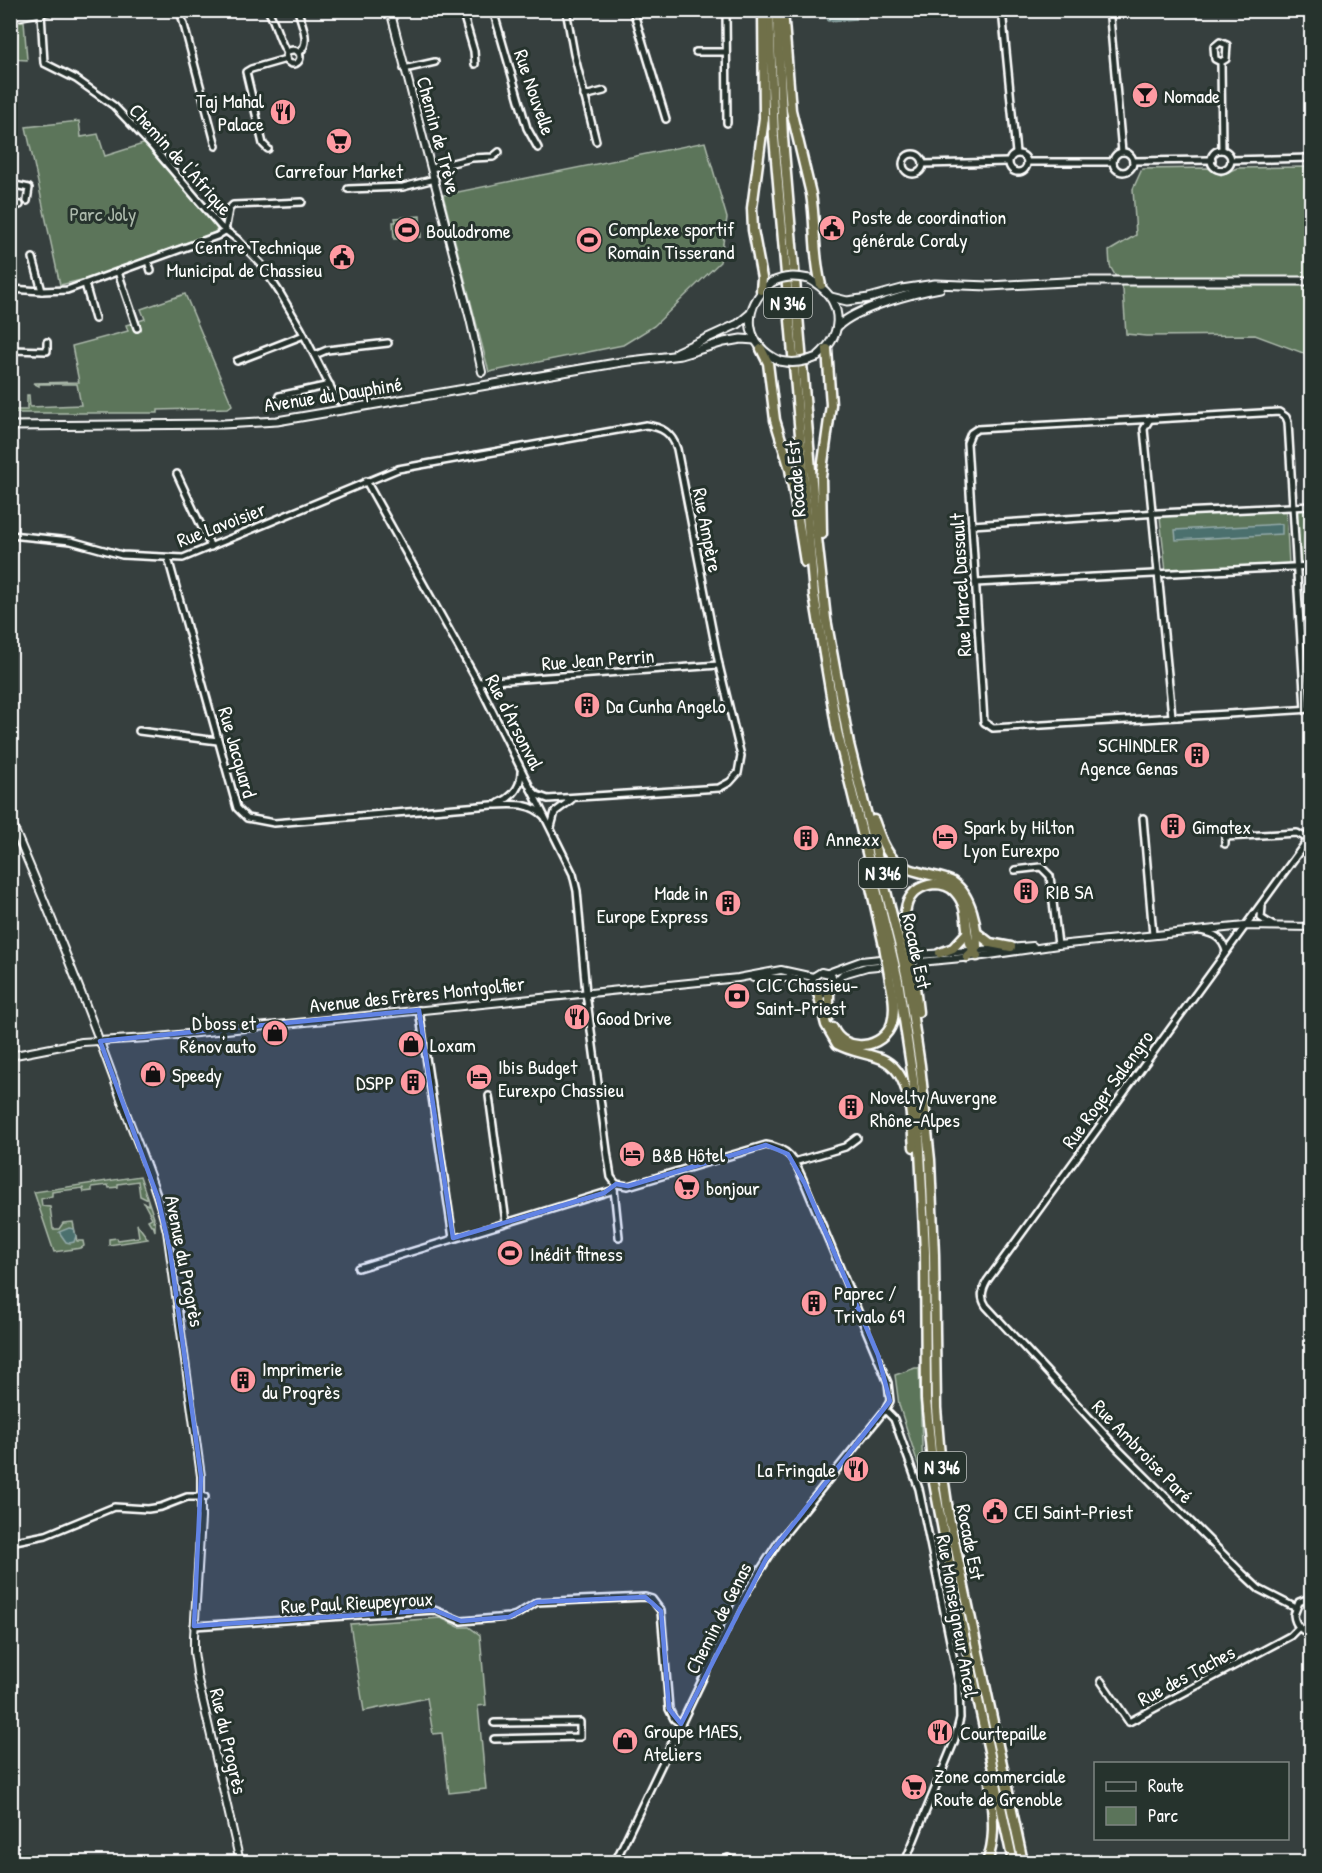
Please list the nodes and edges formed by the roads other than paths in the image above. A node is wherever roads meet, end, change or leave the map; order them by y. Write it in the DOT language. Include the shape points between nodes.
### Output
graph roads {
  1 [pos="56,10"];
  2 [pos="180,10"];
  3 [pos="268,10"];
  4 [pos="298,10"];
  5 [pos="390,10"];
  6 [pos="462,10"];
  7 [pos="492,10"];
  8 [pos="566,10"];
  9 [pos="633,10"];
  10 [pos="726,10"];
  11 [pos="763,10"];
  12 [pos="769,10"];
  13 [pos="777,10"];
  14 [pos="783,10"];
  15 [pos="1002,10"];
  16 [pos="41,13"];
  17 [pos="10,18"];
  18 [pos="1110,18"];
  19 [pos="696,52"];
  20 [pos="726,52"];
  21 [pos="299,53"];
  22 [pos="287,56"];
  23 [pos="435,62"];
  24 [pos="1221,62"];
  25 [pos="474,64"];
  26 [pos="404,69"];
  27 [pos="604,91"];
  28 [pos="584,96"];
  29 [pos="666,119"];
  30 [pos="727,123"];
  31 [pos="596,141"];
  32 [pos="216,146"];
  33 [pos="268,148"];
  34 [pos="538,148"];
  35 [pos="1222,150"];
  36 [pos="499,152"];
  37 [pos="1122,152"];
  38 [pos="1016,153"];
  39 [pos="1311,158"];
  40 [pos="1212,160"];
  41 [pos="1231,160"];
  42 [pos="1133,161"];
  43 [pos="1008,162"];
  44 [pos="1027,162"];
  45 [pos="1113,162"];
  46 [pos="923,164"];
  47 [pos="432,168"];
  48 [pos="435,179"];
  49 [pos="10,184"];
  50 [pos="348,189"];
  51 [pos="27,201"];
  52 [pos="302,202"];
  53 [pos="10,204"];
  54 [pos="20,205"];
  55 [pos="225,231"];
  56 [pos="33,258"];
  57 [pos="148,261"];
  58 [pos="151,271"];
  59 [pos="118,272"];
  60 [pos="1311,281"];
  61 [pos="85,284"];
  62 [pos="821,285"];
  63 [pos="957,286"];
  64 [pos="10,289"];
  65 [pos="761,290"];
  66 [pos="42,291"];
  67 [pos="831,297"];
  68 [pos="750,314"];
  69 [pos="95,319"];
  70 [pos="837,327"];
  71 [pos="138,328"];
  72 [pos="304,335"];
  73 [pos="755,340"];
  74 [pos="47,342"];
  75 [pos="388,343"];
  76 [pos="761,349"];
  77 [pos="826,349"];
  78 [pos="10,350"];
  79 [pos="315,356"];
  80 [pos="657,358"];
  81 [pos="237,361"];
  82 [pos="482,372"];
  83 [pos="330,385"];
  84 [pos="279,396"];
  85 [pos="337,400"];
  86 [pos="1150,419"];
  87 [pos="10,426"];
  88 [pos="177,474"];
  89 [pos="366,481"];
  90 [pos="1311,506"];
  91 [pos="1293,507"];
  92 [pos="1152,513"];
  93 [pos="972,525"];
  94 [pos="10,535"];
  95 [pos="211,548"];
  96 [pos="168,558"];
  97 [pos="1297,566"];
  98 [pos="1311,566"];
  99 [pos="820,570"];
  100 [pos="1159,572"];
  101 [pos="975,583"];
  102 [pos="814,595"];
  103 [pos="719,665"];
  104 [pos="478,682"];
  105 [pos="1308,709"];
  106 [pos="1177,717"];
  107 [pos="139,731"];
  108 [pos="218,741"];
  109 [pos="521,770"];
  110 [pos="531,789"];
  111 [pos="575,798"];
  112 [pos="864,804"];
  113 [pos="492,805"];
  114 [pos="1143,818"];
  115 [pos="10,819"];
  116 [pos="546,819"];
  117 [pos="551,828"];
  118 [pos="1310,837"];
  119 [pos="18,838"];
  120 [pos="10,840"];
  121 [pos="1225,844"];
  122 [pos="1016,870"];
  123 [pos="1265,900"];
  124 [pos="1272,925"];
  125 [pos="1245,926"];
  126 [pos="1311,927"];
  127 [pos="1197,930"];
  128 [pos="977,933"];
  129 [pos="966,934"];
  130 [pos="1153,935"];
  131 [pos="895,944"];
  132 [pos="1058,945"];
  133 [pos="1011,946"];
  134 [pos="1226,951"];
  135 [pos="940,953"];
  136 [pos="972,955"];
  137 [pos="828,973"];
  138 [pos="813,977"];
  139 [pos="738,978"];
  140 [pos="902,979"];
  141 [pos="835,982"];
  142 [pos="812,985"];
  143 [pos="586,993"];
  144 [pos="818,993"];
  145 [pos="829,993"];
  146 [pos="419,1010"];
  147 [pos="100,1041"];
  148 [pos="10,1056"];
  149 [pos="489,1096"];
  150 [pos="857,1138"];
  151 [pos="794,1162"];
  152 [pos="615,1187"];
  153 [pos="923,1198"];
  154 [pos="506,1222"];
  155 [pos="619,1237"];
  156 [pos="453,1238"];
  157 [pos="358,1268"];
  158 [pos="982,1300"];
  159 [pos="885,1410"];
  160 [pos="203,1497"];
  161 [pos="10,1542"];
  162 [pos="1311,1597"];
  163 [pos="1296,1608"];
  164 [pos="194,1626"];
  165 [pos="1299,1627"];
  166 [pos="1311,1634"];
  167 [pos="1101,1681"];
  168 [pos="494,1723"];
  169 [pos="681,1724"];
  170 [pos="494,1739"];
  171 [pos="987,1743"];
  172 [pos="1008,1801"];
  173 [pos="728,1858"];
  174 [pos="240,1863"];
  175 [pos="615,1863"];
  176 [pos="735,1863"];
  177 [pos="905,1863"];
  178 [pos="987,1863"];
  179 [pos="1013,1863"];
  180 [pos="1023,1863"];
  181 [pos="1029,1863"];
  1 -- 16 [label="street"];
  2 -- 32 [label="street"];
  3 -- 22 [label="street"];
  4 -- 21 [label="street" via="306,40"];
  5 -- 26 [label="street, Chemin de Trève"];
  6 -- 25 [label="street"];
  7 -- 34 [label="street, Rue Nouvelle" via="527,128"];
  8 -- 28 [label="street"];
  9 -- 29 [label="street"];
  10 -- 20 [label="street"];
  11 -- 65 [label="highway" via="764,118 753,208"];
  12 -- 102 [label="highway, Rocade Est / N 346" via="774,137"];
  13 -- 99 [label="highway, Rocade Est / N 346" via="783,138"];
  14 -- 62 [label="highway" via="790,103 811,194 815,265"];
  15 -- 38 [label="street"];
  16 -- 17 [label="street"];
  16 -- 55 [label="street, Chemin de l'Afrique" via="44,63 76,79 114,106"];
  18 -- 37 [label="street"];
  19 -- 20 [label="street"];
  20 -- 30 [label="street"];
  21 -- 22 [label="street" via="294,50"];
  21 -- 22 [label="street" via="300,60 295,64 288,63"];
  22 -- 33 [label="street" via="246,72 263,144"];
  23 -- 26 [label="street"];
  24 -- 35 [label="street"];
  26 -- 47 [label="street, Chemin de Trève"];
  27 -- 28 [label="street"];
  28 -- 31 [label="street"];
  35 -- 40 [label="street"];
  35 -- 41 [label="street"];
  36 -- 47 [label="street" via="493,157"];
  37 -- 42 [label="street" via="1130,154"];
  37 -- 45 [label="street"];
  38 -- 43 [label="street"];
  38 -- 44 [label="street"];
  39 -- 41 [label="street"];
  40 -- 41 [label="street" via="1214,166 1222,169"];
  40 -- 42 [label="street"];
  42 -- 45 [label="street" via="1125,171 1117,169"];
  43 -- 44 [label="street" via="1017,173 1024,170"];
  43 -- 46 [label="street"];
  44 -- 45 [label="street"];
  47 -- 48 [label="street, Chemin de Trève"];
  48 -- 50 [label="street" via="403,187"];
  48 -- 82 [label="street, Chemin de Trève"];
  49 -- 51 [label="street" via="29,188"];
  52 -- 55 [label="street" via="233,205"];
  53 -- 54 [label="street"];
  55 -- 57 [label="street"];
  55 -- 72 [label="street, Chemin de l'Afrique" via="261,264"];
  56 -- 66 [label="street"];
  57 -- 58 [label="street"];
  57 -- 59 [label="street"];
  59 -- 61 [label="street"];
  59 -- 71 [label="street"];
  60 -- 63 [label="main road" via="1084,281"];
  61 -- 66 [label="street" via="67,290"];
  61 -- 69 [label="street"];
  62 -- 65 [label="main road, bridge" via="797,276 784,277"];
  62 -- 67 [label="main road"];
  63 -- 67 [label="main road" via="935,284 847,301"];
  63 -- 70 [label="main road" via="898,298 845,319"];
  64 -- 66 [label="street"];
  65 -- 68 [label="main road"];
  67 -- 70 [label="main road" via="837,311"];
  68 -- 73 [label="main road"];
  68 -- 80 [label="main road, Avenue du Dauphiné" via="717,335"];
  70 -- 77 [label="main road"];
  72 -- 79 [label="street, Chemin de l'Afrique"];
  72 -- 81 [label="street"];
  73 -- 76 [label="main road"];
  73 -- 80 [label="main road, Avenue du Dauphiné" via="724,342 681,356"];
  74 -- 78 [label="street" via="47,351"];
  75 -- 79 [label="street" via="327,350"];
  76 -- 77 [label="main road, bridge" via="780,361 793,363 817,357"];
  76 -- 102 [label="highway" via="768,363 775,420 790,470 808,585"];
  77 -- 99 [label="highway" via="831,405 820,495 824,562"];
  79 -- 83 [label="street, Chemin de l'Afrique"];
  80 -- 87 [label="main road, Avenue du Dauphiné" via="277,421"];
  83 -- 84 [label="street"];
  83 -- 85 [label="street, Chemin de l'Afrique"];
  86 -- 91 [label="street, Rue Marcel Dassault" via="1283,414 1288,422"];
  86 -- 92 [label="street" via="1144,429"];
  86 -- 93 [label="street, Rue Marcel Dassault" via="977,429 967,443"];
  88 -- 95 [label="street"];
  89 -- 95 [label="street, Rue Lavoisier"];
  89 -- 103 [label="street, Rue Ampère" via="420,465 646,425 661,428 669,433 677,449"];
  89 -- 104 [label="street, Rue d'Arsonval"];
  90 -- 91 [label="street"];
  91 -- 92 [label="street"];
  91 -- 97 [label="street, Rue Marcel Dassault"];
  92 -- 93 [label="street"];
  92 -- 100 [label="street"];
  93 -- 101 [label="street, Rue Marcel Dassault"];
  94 -- 96 [label="street, Rue Lavoisier" via="71,541 122,555"];
  95 -- 96 [label="street, Rue Lavoisier" via="183,558"];
  96 -- 108 [label="street, Rue Jacquard"];
  97 -- 98 [label="street"];
  97 -- 100 [label="street"];
  97 -- 105 [label="street, Rue Marcel Dassault"];
  99 -- 112 [label="highway, Rocade Est / N 346" via="840,701"];
  100 -- 101 [label="street"];
  100 -- 106 [label="street" via="1170,712"];
  101 -- 106 [label="street, Rue Marcel Dassault" via="983,717 988,725 993,728"];
  102 -- 131 [label="highway, Rocade Est / N 346" via="835,721 860,822 857,832"];
  103 -- 104 [label="street, Rue Jean Perrin"];
  103 -- 111 [label="street, Rue Ampère" via="741,756 738,773 730,782 719,788"];
  104 -- 109 [label="street, Rue d'Arsonval"];
  105 -- 106 [label="street, Rue Marcel Dassault"];
  107 -- 108 [label="street"];
  108 -- 113 [label="street, Rue Jacquard" via="237,808 247,818 259,821 274,823"];
  109 -- 110 [label="street, Rue d'Arsonval"];
  109 -- 113 [label="street, Rue Jacquard" via="520,783 513,795"];
  110 -- 111 [label="street, Rue Ampère" via="548,799"];
  110 -- 116 [label="street, Rue d'Arsonval"];
  111 -- 117 [label="street" via="555,812"];
  112 -- 128 [label="highway" via="896,862 951,881 961,889 968,899"];
  112 -- 131 [label="highway, Rocade Est / N 346"];
  113 -- 116 [label="street, Rue Jacquard" via="526,805"];
  114 -- 130 [label="street"];
  115 -- 119 [label="street, Avenue du Progrès"];
  116 -- 117 [label="street, Rue d'Arsonval"];
  117 -- 143 [label="street, Rue d'Arsonval" via="577,891"];
  118 -- 121 [label="street" via="1297,833 1225,837"];
  118 -- 123 [label="street, Rue Roger Salengro"];
  119 -- 120 [label="street"];
  119 -- 147 [label="street, Avenue du Progrès"];
  122 -- 132 [label="street" via="1041,867 1050,876"];
  123 -- 124 [label="street" via="1261,918"];
  123 -- 125 [label="street, Rue Roger Salengro"];
  124 -- 125 [label="street, Avenue des Frères Montgolfier"];
  124 -- 126 [label="street, Avenue des Frères Montgolfier"];
  125 -- 127 [label="street, Avenue des Frères Montgolfier"];
  125 -- 134 [label="street, Rue Roger Salengro"];
  127 -- 130 [label="street, Avenue des Frères Montgolfier"];
  127 -- 134 [label="street" via="1221,939"];
  128 -- 133 [label="highway" via="990,943"];
  128 -- 136 [label="highway"];
  129 -- 131 [label="highway" via="963,902 954,889 941,884 924,886 912,894"];
  129 -- 135 [label="highway" via="953,948"];
  129 -- 136 [label="highway"];
  130 -- 132 [label="street, Avenue des Frères Montgolfier"];
  131 -- 140 [label="highway, Rocade Est / N 346, bridge"];
  131 -- 140 [label="highway, bridge"];
  132 -- 133 [label="street, Avenue des Frères Montgolfier"];
  132 -- 136 [label="street, Avenue des Frères Montgolfier"];
  133 -- 136 [label="street, Avenue des Frères Montgolfier"];
  134 -- 158 [label="street, Rue Roger Salengro" via="987,1281"];
  135 -- 136 [label="street, Avenue des Frères Montgolfier"];
  135 -- 137 [label="street, Avenue des Frères Montgolfier" via="861,961"];
  136 -- 141 [label="street, Avenue des Frères Montgolfier" via="867,966 843,974"];
  137 -- 138 [label="street, Avenue des Frères Montgolfier"];
  137 -- 141 [label="street"];
  138 -- 139 [label="street, Avenue des Frères Montgolfier" via="781,970"];
  138 -- 142 [label="street"];
  139 -- 142 [label="street, Avenue des Frères Montgolfier" via="791,978"];
  139 -- 143 [label="street, Avenue des Frères Montgolfier"];
  140 -- 145 [label="highway" via="892,1023 884,1036 871,1045 857,1045 836,1034 828,1011"];
  140 -- 153 [label="highway, Rocade Est / N 346"];
  140 -- 172 [label="highway, Rocade Est / N 346" via="920,1065 930,1160 940,1456"];
  141 -- 145 [label="street"];
  142 -- 144 [label="street"];
  143 -- 146 [label="street, Avenue des Frères Montgolfier"];
  143 -- 152 [label="street, Rue d'Arsonval"];
  144 -- 145 [label="street"];
  144 -- 153 [label="highway" via="826,1025 837,1044 885,1060 900,1073 906,1091 918,1190"];
  146 -- 147 [label="street, Avenue des Frères Montgolfier"];
  146 -- 156 [label="street"];
  147 -- 148 [label="street, Avenue des Frères Montgolfier"];
  147 -- 160 [label="street, Avenue du Progrès" via="167,1231"];
  149 -- 154 [label="street"];
  150 -- 151 [label="street" via="845,1147"];
  151 -- 152 [label="street" via="780,1148 766,1145"];
  151 -- 159 [label="street" via="888,1383 890,1401"];
  152 -- 154 [label="street"];
  152 -- 155 [label="street, Rue d'Arsonval"];
  153 -- 171 [label="highway, Rocade Est / N 346" via="932,1462 943,1536"];
  154 -- 156 [label="street"];
  156 -- 157 [label="street"];
  158 -- 163 [label="street, Rue Ambroise Paré" via="1119,1450 1243,1574 1259,1589"];
  159 -- 169 [label="street, Chemin de Genas" via="765,1559 738,1605"];
  159 -- 177 [label="street, Rue Monseigneur Ancel" via="894,1419 919,1489 960,1702 954,1742"];
  160 -- 161 [label="street" via="187,1497 148,1509 114,1508 46,1534"];
  160 -- 164 [label="street, Avenue du Progrès"];
  162 -- 163 [label="street"];
  163 -- 165 [label="street"];
  164 -- 169 [label="street, Rue Paul Rieupeyroux" via="434,1610 461,1621 509,1617 537,1602 645,1597 661,1611 669,1709"];
  164 -- 174 [label="street, Rue du Progrès" via="198,1680"];
  165 -- 166 [label="street"];
  165 -- 167 [label="street, Rue des Taches" via="1290,1636 1129,1722"];
  168 -- 170 [label="street" via="580,1722 580,1737"];
  169 -- 175 [label="street, Chemin de Genas"];
  171 -- 178 [label="highway" via="994,1822"];
  171 -- 179 [label="highway, Rocade Est / N 346"];
  172 -- 180 [label="highway, Rocade Est / N 346"];
  172 -- 181 [label="highway"];
  173 -- 176 [label="street"];
}
